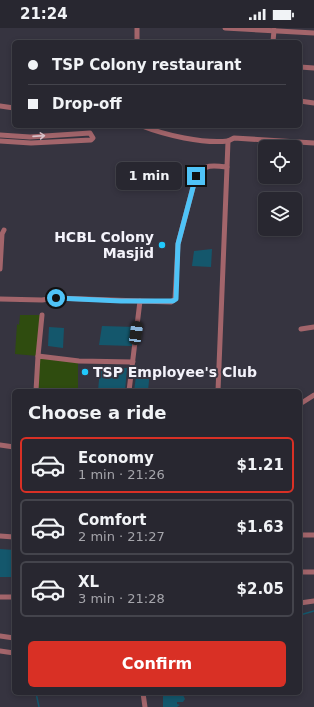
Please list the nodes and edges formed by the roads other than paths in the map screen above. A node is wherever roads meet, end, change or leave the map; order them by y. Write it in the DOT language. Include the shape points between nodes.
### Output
graph roads {
  1 [pos="138,28"];
  2 [pos="225,28"];
  3 [pos="276,30"];
  4 [pos="314,33"];
  5 [pos="137,40"];
  6 [pos="274,40"];
  7 [pos="302,67"];
  8 [pos="314,68"];
  9 [pos="302,101"];
  10 [pos="314,102"];
  11 [pos="0,106"];
  12 [pos="12,108"];
  13 [pos="148,128"];
  14 [pos="0,135"];
  15 [pos="0,141"];
  16 [pos="228,141"];
  17 [pos="314,143"];
  18 [pos="227,168"];
  19 [pos="4,230"];
  20 [pos="0,269"];
  21 [pos="0,299"];
  22 [pos="140,301"];
  23 [pos="42,314"];
  24 [pos="314,326"];
  25 [pos="301,329"];
  26 [pos="38,356"];
  27 [pos="133,362"];
  28 [pos="36,389"];
  29 [pos="129,389"];
  30 [pos="218,389"];
  31 [pos="314,395"];
  32 [pos="302,403"];
  33 [pos="0,446"];
  34 [pos="12,447"];
  35 [pos="302,535"];
  36 [pos="314,535"];
  37 [pos="0,536"];
  38 [pos="12,537"];
  39 [pos="302,572"];
  40 [pos="314,572"];
  41 [pos="0,597"];
  42 [pos="12,597"];
  43 [pos="314,601"];
  44 [pos="302,603"];
  45 [pos="0,636"];
  46 [pos="12,638"];
  47 [pos="0,651"];
  48 [pos="12,653"];
  49 [pos="143,695"];
  50 [pos="145,707"];
  1 -- 5 [label="street"];
  2 -- 3 [label="street"];
  3 -- 4 [label="street"];
  3 -- 6 [label="street"];
  7 -- 8 [label="street"];
  9 -- 10 [label="street"];
  11 -- 12 [label="street"];
  13 -- 16 [label="street" via="176,137 214,142"];
  14 -- 15 [label="street, one-way" via="30,137 90,133 93,138 31,143"];
  16 -- 17 [label="street" via="239,138"];
  16 -- 18 [label="street"];
  18 -- 22 [label="street" via="207,166 196,176 178,244 176,299 171,302"];
  18 -- 30 [label="street"];
  19 -- 20 [label="street"];
  21 -- 22 [label="street"];
  22 -- 27 [label="street"];
  23 -- 26 [label="street"];
  24 -- 25 [label="street"];
  26 -- 27 [label="street" via="79,361"];
  26 -- 28 [label="street"];
  27 -- 29 [label="street"];
  31 -- 32 [label="street"];
  33 -- 34 [label="street"];
  35 -- 36 [label="street"];
  37 -- 38 [label="street"];
  39 -- 40 [label="street"];
  41 -- 42 [label="street"];
  43 -- 44 [label="street"];
  45 -- 46 [label="street"];
  47 -- 48 [label="street"];
  49 -- 50 [label="street"];
}
